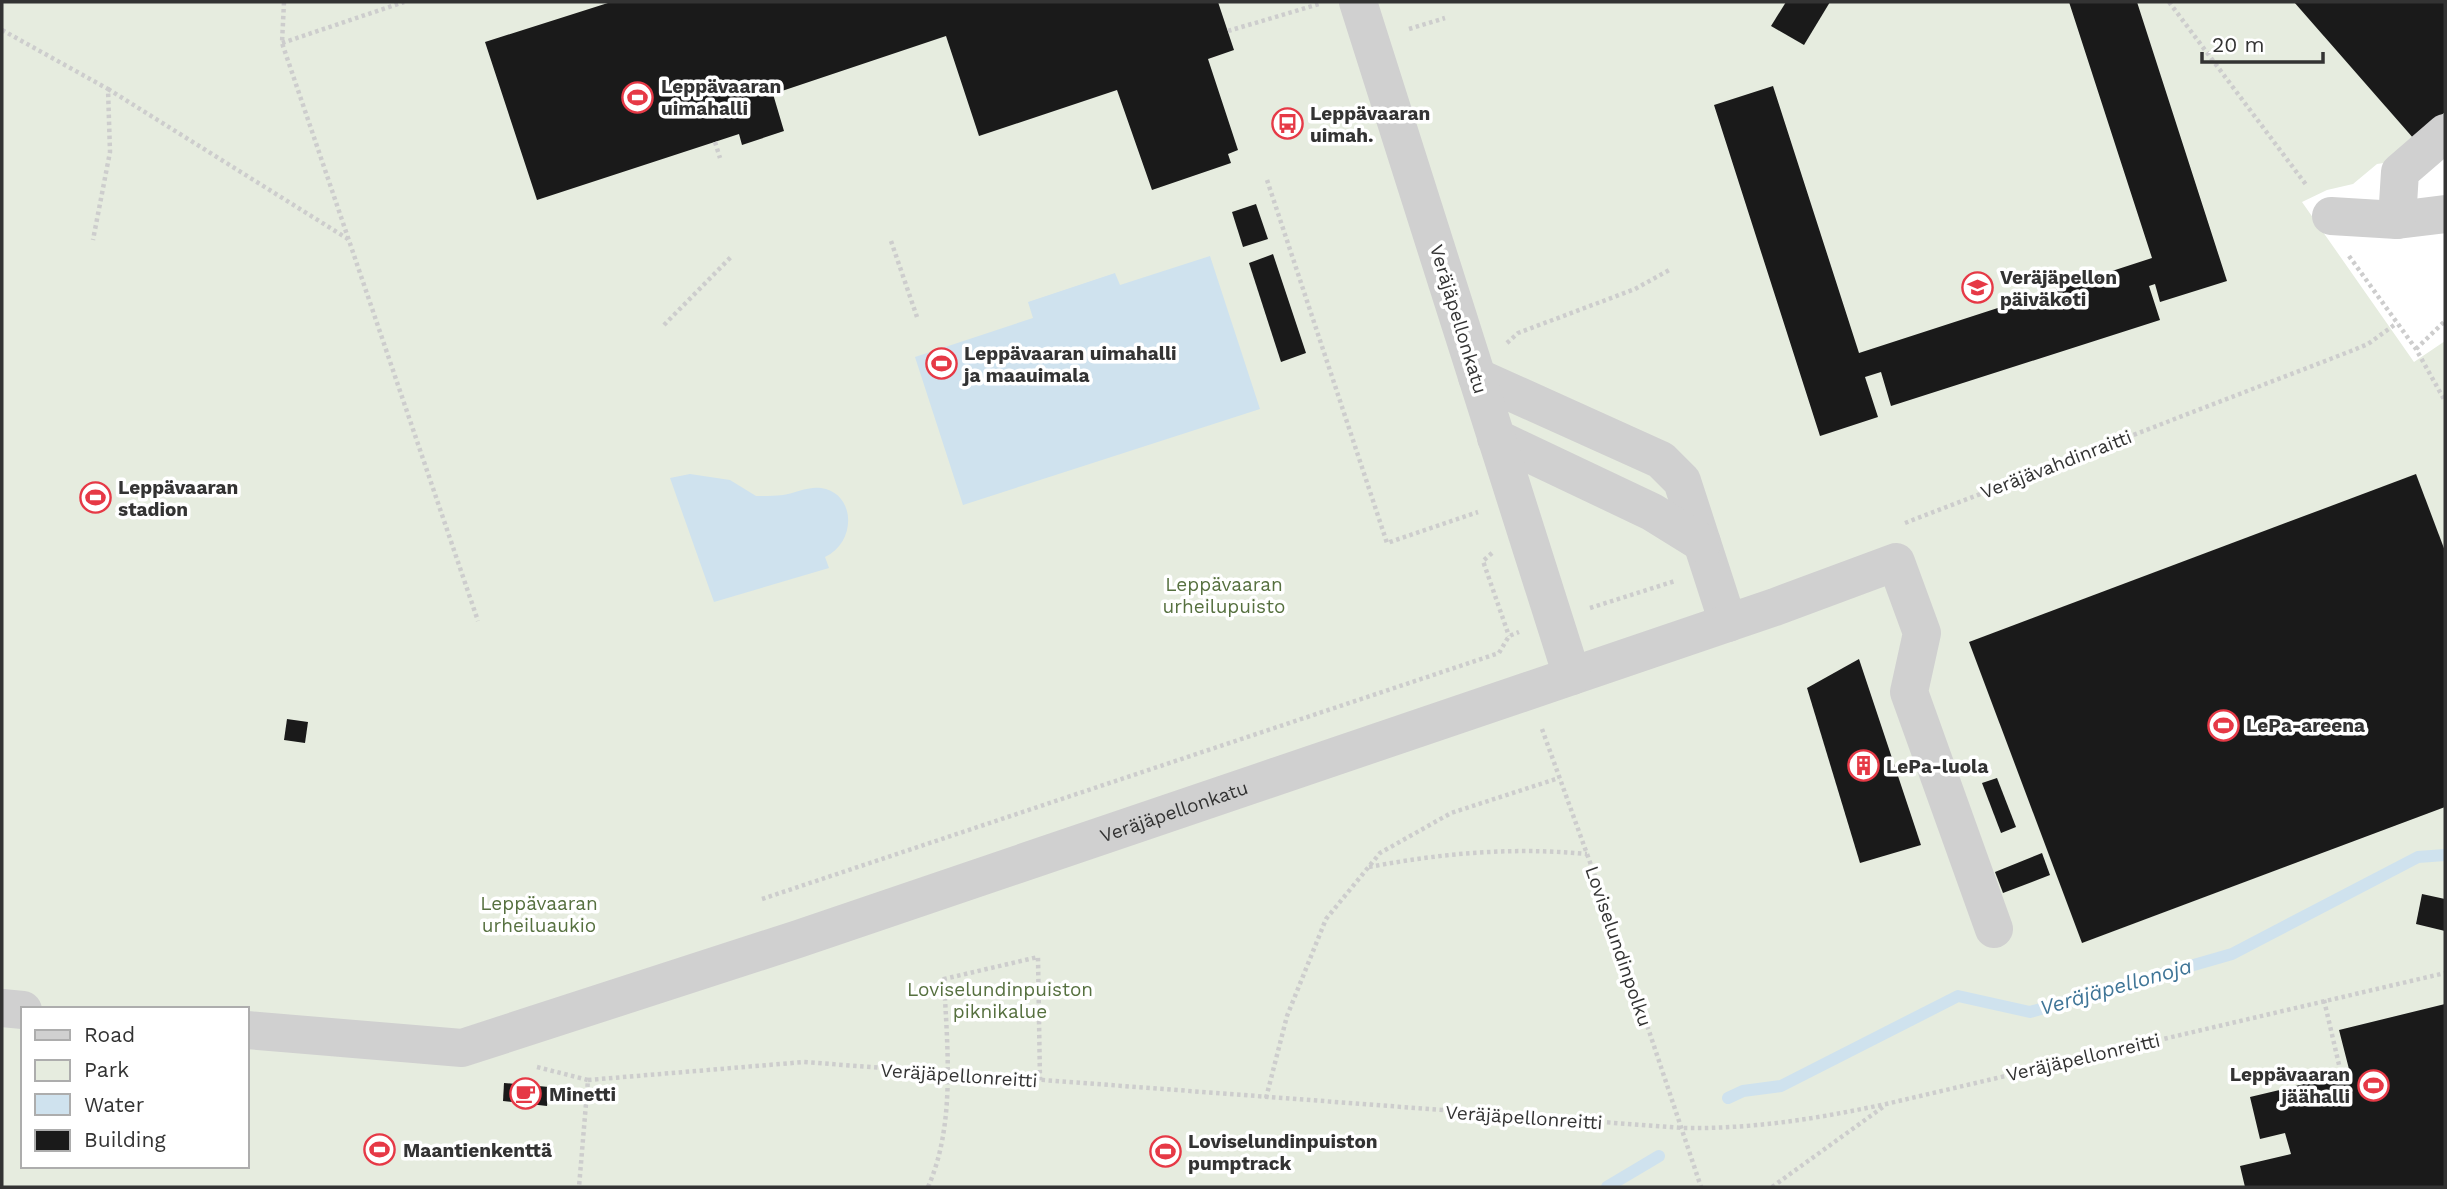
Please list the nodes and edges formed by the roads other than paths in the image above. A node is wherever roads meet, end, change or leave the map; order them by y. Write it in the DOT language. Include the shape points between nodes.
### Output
graph roads {
  1 [pos="1358,2"];
  2 [pos="2445,133"];
  3 [pos="2445,214"];
  4 [pos="2330,216"];
  5 [pos="2397,220"];
  6 [pos="1474,367"];
  7 [pos="1496,438"];
  8 [pos="1707,556"];
  9 [pos="1728,623"];
  10 [pos="1572,676"];
  11 [pos="1994,929"];
  12 [pos="2,1008"];
  13 [pos="21,1010"];
  14 [pos="248,1030"];
  1 -- 6 [label="street, Veräjäpellonkatu"];
  2 -- 5 [label="street" via="2400,172"];
  3 -- 5 [label="street"];
  4 -- 5 [label="street"];
  6 -- 7 [label="street, Veräjäpellonkatu"];
  6 -- 8 [label="street" via="1661,460 1682,481"];
  7 -- 8 [label="street" via="1652,512"];
  7 -- 10 [label="street, Veräjäpellonkatu"];
  8 -- 9 [label="street"];
  9 -- 10 [label="street, Veräjäpellonkatu"];
  9 -- 11 [label="street, Veräjäpellonkatu" via="1896,562 1923,633 1909,692"];
  10 -- 14 [label="street, Veräjäpellonkatu" via="462,1048"];
  12 -- 13 [label="street"];
}
